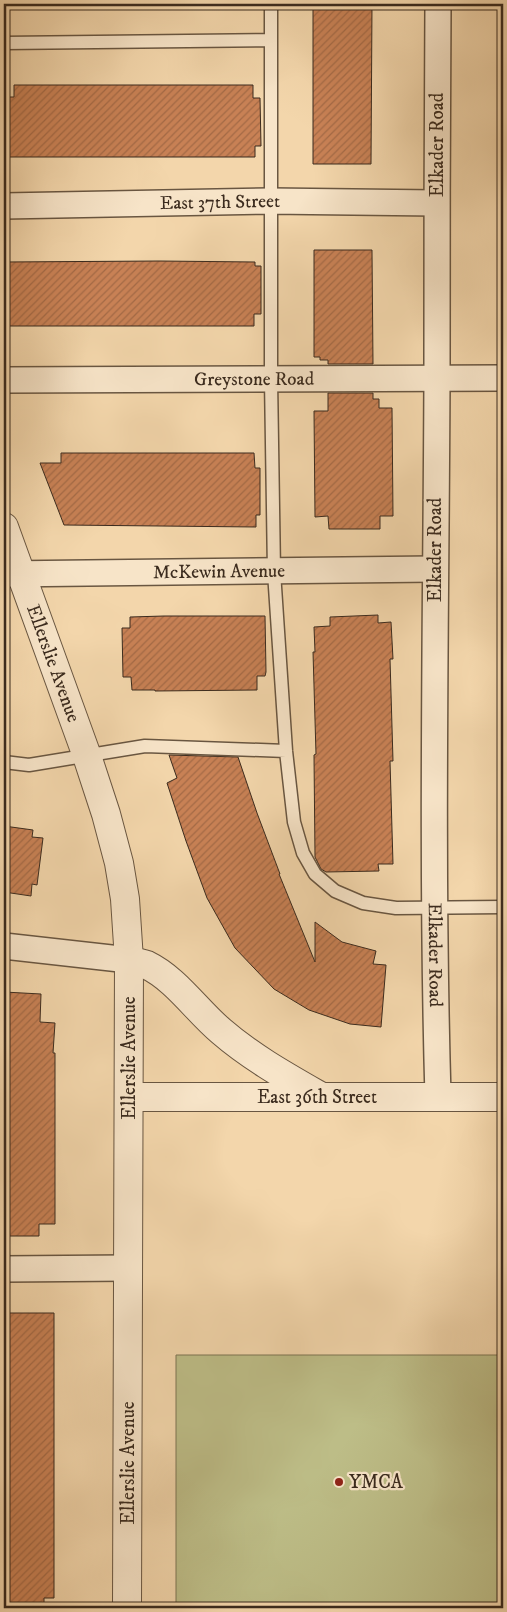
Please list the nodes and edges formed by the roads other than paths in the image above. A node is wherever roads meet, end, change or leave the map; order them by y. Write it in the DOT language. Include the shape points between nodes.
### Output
graph roads {
  1 [pos="271,4"];
  2 [pos="438,4"];
  3 [pos="271,40"];
  4 [pos="4,44"];
  5 [pos="270,202"];
  6 [pos="436,203"];
  7 [pos="4,206"];
  8 [pos="437,378"];
  9 [pos="503,378"];
  10 [pos="271,379"];
  11 [pos="4,380"];
  12 [pos="4,527"];
  13 [pos="434,570"];
  14 [pos="274,572"];
  15 [pos="12,574"];
  16 [pos="286,751"];
  17 [pos="87,756"];
  18 [pos="4,762"];
  19 [pos="503,907"];
  20 [pos="435,908"];
  21 [pos="4,946"];
  22 [pos="129,960"];
  23 [pos="129,1096"];
  24 [pos="321,1097"];
  25 [pos="438,1097"];
  26 [pos="503,1097"];
  27 [pos="128,1268"];
  28 [pos="4,1269"];
  29 [pos="128,1608"];
  1 -- 3 [label="lane"];
  2 -- 6 [label="street, Elkader Road"];
  3 -- 4 [label="lane"];
  3 -- 5 [label="lane"];
  5 -- 6 [label="street, East 37th Street"];
  5 -- 7 [label="street, East 37th Street"];
  5 -- 10 [label="lane"];
  6 -- 8 [label="street, Elkader Road"];
  8 -- 9 [label="street, Greystone Road"];
  8 -- 10 [label="street, Greystone Road"];
  8 -- 13 [label="street, Elkader Road"];
  10 -- 11 [label="street, Greystone Road"];
  10 -- 14 [label="lane"];
  12 -- 15 [label="street, Ellerslie Avenue"];
  13 -- 14 [label="street, McKewin Avenue"];
  13 -- 20 [label="street, Elkader Road"];
  14 -- 15 [label="street, McKewin Avenue"];
  14 -- 16 [label="lane"];
  15 -- 17 [label="street, Ellerslie Avenue"];
  16 -- 17 [label="lane" via="146,746"];
  16 -- 20 [label="lane" via="294,822 303,853 315,874 335,891 363,903 396,908"];
  17 -- 18 [label="lane" via="29,765"];
  17 -- 22 [label="street, Ellerslie Avenue" via="119,863"];
  19 -- 20 [label="lane"];
  20 -- 25 [label="street, Elkader Road"];
  21 -- 22 [label="street"];
  22 -- 23 [label="street, Ellerslie Avenue"];
  22 -- 24 [label="street" via="158,971 220,1030 277,1072"];
  23 -- 24 [label="street, East 36th Street"];
  23 -- 27 [label="street, Ellerslie Avenue"];
  24 -- 25 [label="street, East 36th Street"];
  25 -- 26 [label="street, East 36th Street"];
  27 -- 28 [label="street"];
  27 -- 29 [label="street, Ellerslie Avenue"];
}
